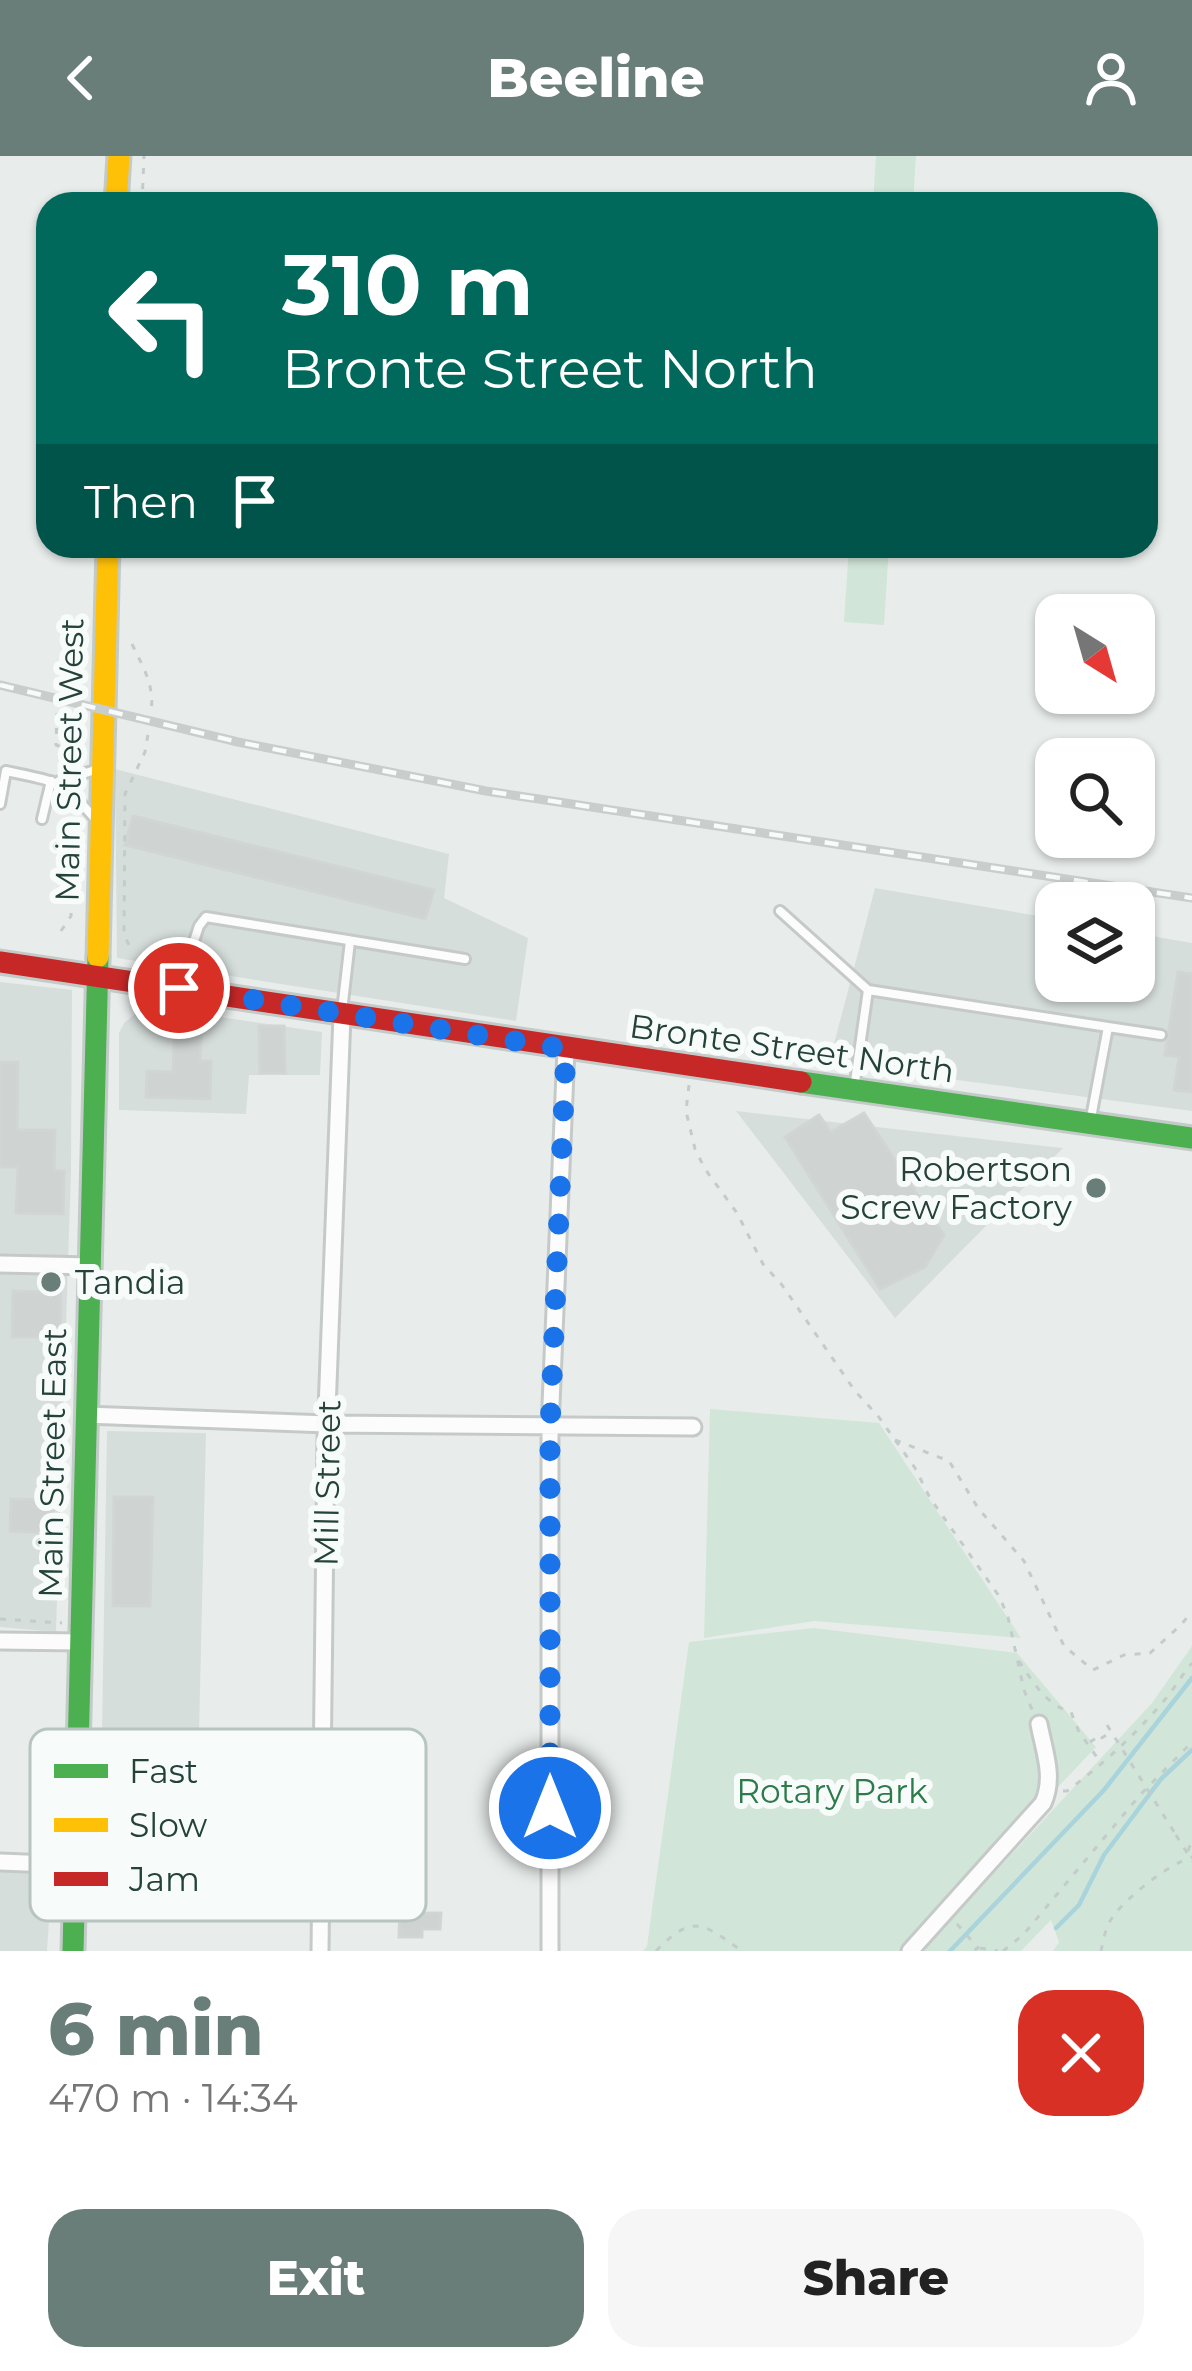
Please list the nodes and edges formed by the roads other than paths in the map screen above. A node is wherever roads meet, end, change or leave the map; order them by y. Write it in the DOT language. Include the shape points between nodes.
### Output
graph roads {
  1 [pos="118,156"];
  2 [pos="116,192"];
  3 [pos="108,558"];
  4 [pos="102,765"];
  5 [pos="54,781"];
  6 [pos="0,805"];
  7 [pos="42,819"];
  8 [pos="100,825"];
  9 [pos="780,911"];
  10 [pos="350,940"];
  11 [pos="466,959"];
  12 [pos="0,962"];
  13 [pos="98,976"];
  14 [pos="179,988"];
  15 [pos="868,990"];
  16 [pos="342,1015"];
  17 [pos="1108,1027"];
  18 [pos="1160,1034"];
  19 [pos="566,1049"];
  20 [pos="853,1091"];
  21 [pos="1090,1124"];
  22 [pos="1192,1138"];
  23 [pos="0,1264"];
  24 [pos="91,1266"];
  25 [pos="86,1415"];
  26 [pos="327,1424"];
  27 [pos="693,1427"];
  28 [pos="550,1428"];
  29 [pos="0,1641"];
  30 [pos="81,1642"];
  31 [pos="1039,1724"];
  32 [pos="79,1729"];
  33 [pos="323,1729"];
  34 [pos="0,1862"];
  35 [pos="30,1863"];
  36 [pos="74,1921"];
  37 [pos="320,1921"];
  38 [pos="73,1951"];
  39 [pos="320,1951"];
  40 [pos="550,1951"];
  41 [pos="910,1951"];
  1 -- 2 [label="main road"];
  3 -- 4 [label="main road, Main Street West"];
  4 -- 5 [label="lane"];
  4 -- 8 [label="main road, Main Street West"];
  5 -- 6 [label="lane" via="6,771"];
  5 -- 7 [label="lane"];
  5 -- 8 [label="lane"];
  8 -- 13 [label="main road, Main Street West"];
  9 -- 15 [label="lane"];
  10 -- 11 [label="lane"];
  10 -- 14 [label="lane" via="206,917"];
  10 -- 16 [label="lane"];
  12 -- 13 [label="main road, Bronte Street North"];
  13 -- 14 [label="main road, Bronte Street North"];
  13 -- 24 [label="main road, Main Street East"];
  14 -- 16 [label="main road, Bronte Street North"];
  15 -- 17 [label="lane"];
  15 -- 20 [label="lane"];
  16 -- 19 [label="main road, Bronte Street North"];
  16 -- 26 [label="street, Mill Street"];
  17 -- 18 [label="lane"];
  17 -- 21 [label="lane"];
  19 -- 20 [label="main road, Bronte Street North"];
  19 -- 28 [label="street"];
  20 -- 21 [label="main road, Bronte Street North"];
  21 -- 22 [label="main road, Bronte Street North"];
  23 -- 24 [label="street"];
  24 -- 25 [label="main road, Main Street East"];
  25 -- 26 [label="street"];
  25 -- 30 [label="main road, Main Street East"];
  26 -- 28 [label="street"];
  26 -- 33 [label="street, Mill Street"];
  27 -- 28 [label="street"];
  28 -- 40 [label="street"];
  29 -- 30 [label="street"];
  30 -- 32 [label="main road, Main Street East"];
  31 -- 41 [label="street" via="1050,1777 1043,1803"];
  34 -- 35 [label="street"];
  36 -- 38 [label="main road, Main Street East"];
  37 -- 39 [label="street, Mill Street"];
}
